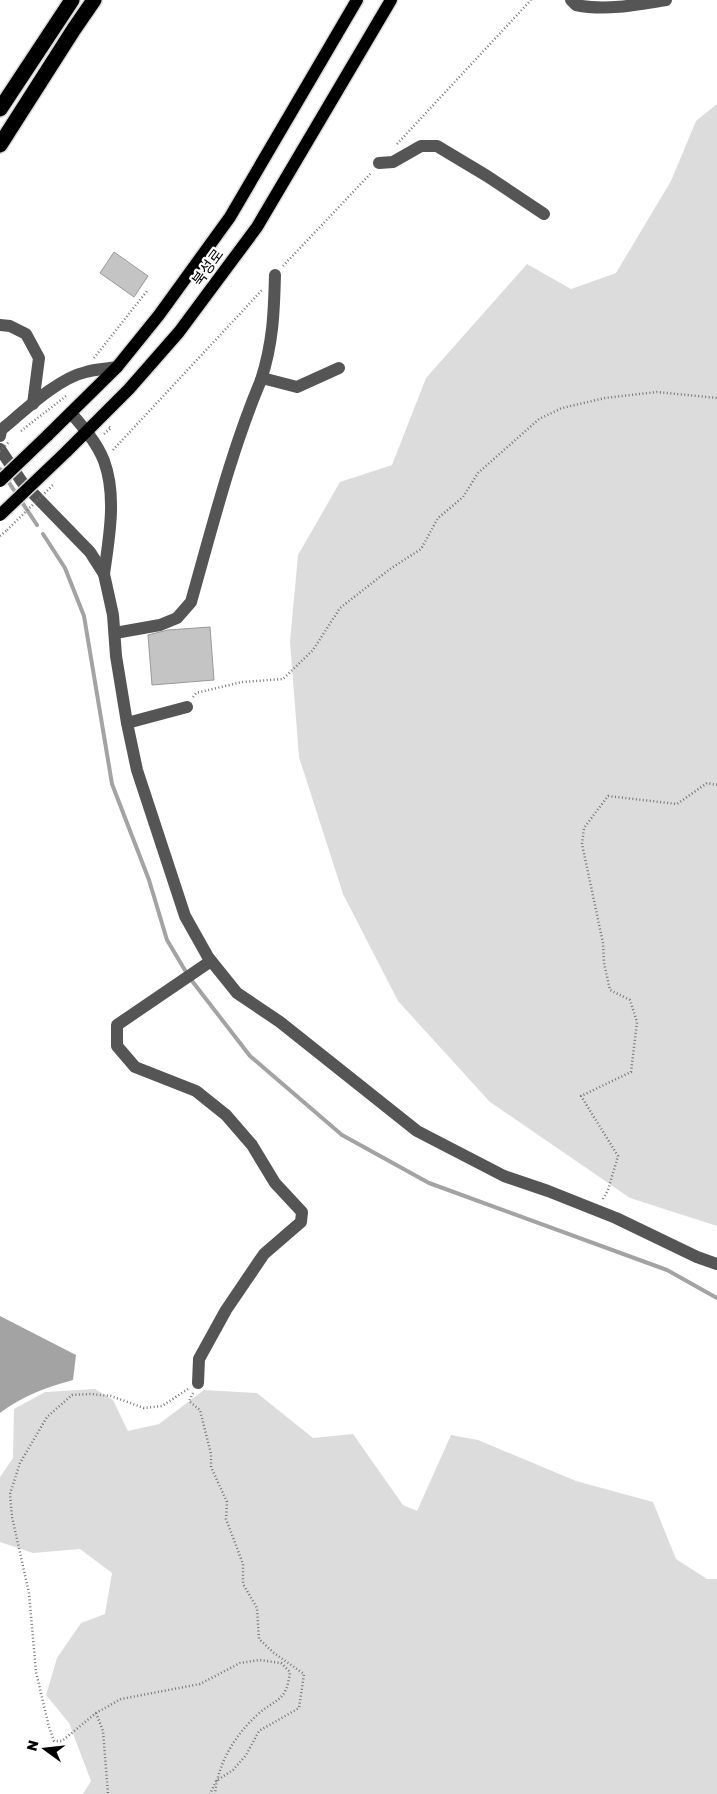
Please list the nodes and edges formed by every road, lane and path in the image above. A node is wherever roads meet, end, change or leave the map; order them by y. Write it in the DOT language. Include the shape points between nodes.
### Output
graph roads {
  1 [pos="72,0"];
  2 [pos="94,0"];
  3 [pos="357,0"];
  4 [pos="391,0"];
  5 [pos="531,0"];
  6 [pos="571,0"];
  7 [pos="666,0"];
  8 [pos="0,109"];
  9 [pos="0,146"];
  10 [pos="379,163"];
  11 [pos="544,214"];
  12 [pos="275,275"];
  13 [pos="147,291"];
  14 [pos="0,325"];
  15 [pos="117,367"];
  16 [pos="339,368"];
  17 [pos="86,372"];
  18 [pos="261,380"];
  19 [pos="717,398"];
  20 [pos="33,404"];
  21 [pos="71,413"];
  22 [pos="87,431"];
  23 [pos="2,445"];
  24 [pos="104,460"];
  25 [pos="0,482"];
  26 [pos="54,484"];
  27 [pos="0,515"];
  28 [pos="0,536"];
  29 [pos="104,574"];
  30 [pos="115,633"];
  31 [pos="187,707"];
  32 [pos="127,723"];
  33 [pos="717,785"];
  34 [pos="207,964"];
  35 [pos="595,1210"];
  36 [pos="717,1264"];
  37 [pos="198,1382"];
  38 [pos="96,1713"];
  39 [pos="216,1781"];
  40 [pos="108,1794"];
  41 [pos="210,1794"];
  42 [pos="216,1794"];
  1 -- 8 [label="highway"];
  2 -- 9 [label="highway"];
  3 -- 15 [label="main road, 북성로" via="230,217"];
  4 -- 22 [label="main road, 북성로" via="257,227 180,332"];
  5 -- 10 [label="path"];
  6 -- 7 [label="street" via="588,8"];
  10 -- 11 [label="street" via="393,162 421,146 437,146"];
  10 -- 12 [label="path"];
  12 -- 18 [label="street" via="274,320"];
  12 -- 24 [label="path"];
  13 -- 17 [label="path"];
  14 -- 20 [label="street" via="26,334 39,358"];
  15 -- 17 [label="street"];
  15 -- 21 [label="main road, 북성로"];
  16 -- 18 [label="street" via="297,387"];
  17 -- 20 [label="street" via="73,376"];
  18 -- 30 [label="street" via="233,456 191,602 177,618"];
  19 -- 31 [label="path" via="657,392 605,398 562,408 539,419 478,473 463,497 438,518 421,549 390,568 340,608 313,650 283,680 242,682 196,693"];
  20 -- 23 [label="street" via="1,430"];
  21 -- 22 [label="street"];
  21 -- 25 [label="main road, 북성로, bridge"];
  22 -- 24 [label="street"];
  22 -- 27 [label="main road, 북성로, bridge"];
  23 -- 29 [label="street" via="22,482 90,552"];
  24 -- 29 [label="street" via="112,515"];
  26 -- 28 [label="path, bridge"];
  29 -- 30 [label="street"];
  30 -- 32 [label="street"];
  31 -- 32 [label="street"];
  32 -- 34 [label="street" via="137,770 185,916"];
  33 -- 35 [label="path" via="707,783 677,804 608,796 584,828 582,844 610,990 630,1000 637,1022 631,1072 581,1096 618,1156 608,1190"];
  34 -- 35 [label="street" via="237,993 280,1022 417,1131 504,1176"];
  34 -- 37 [label="street" via="117,1024 117,1046 135,1067 196,1090 226,1115 252,1145 275,1183 302,1212 301,1222 264,1254 226,1310 200,1360"];
  35 -- 36 [label="street"];
  37 -- 38 [label="path" via="162,1406 144,1408 111,1396 72,1395 47,1417 20,1464 10,1494 29,1593 36,1672 54,1740 62,1741"];
  37 -- 39 [label="path" via="189,1401 200,1410 211,1454 211,1468 227,1502 226,1519 243,1564 244,1584 257,1608 259,1639 304,1674 299,1708 259,1731 246,1755 233,1770"];
  38 -- 39 [label="path" via="121,1699 200,1684 240,1663 260,1660 281,1663 290,1672 284,1696 257,1715 232,1743"];
  38 -- 40 [label="path" via="103,1731"];
  39 -- 41 [label="path"];
  39 -- 42 [label="path"];
}
